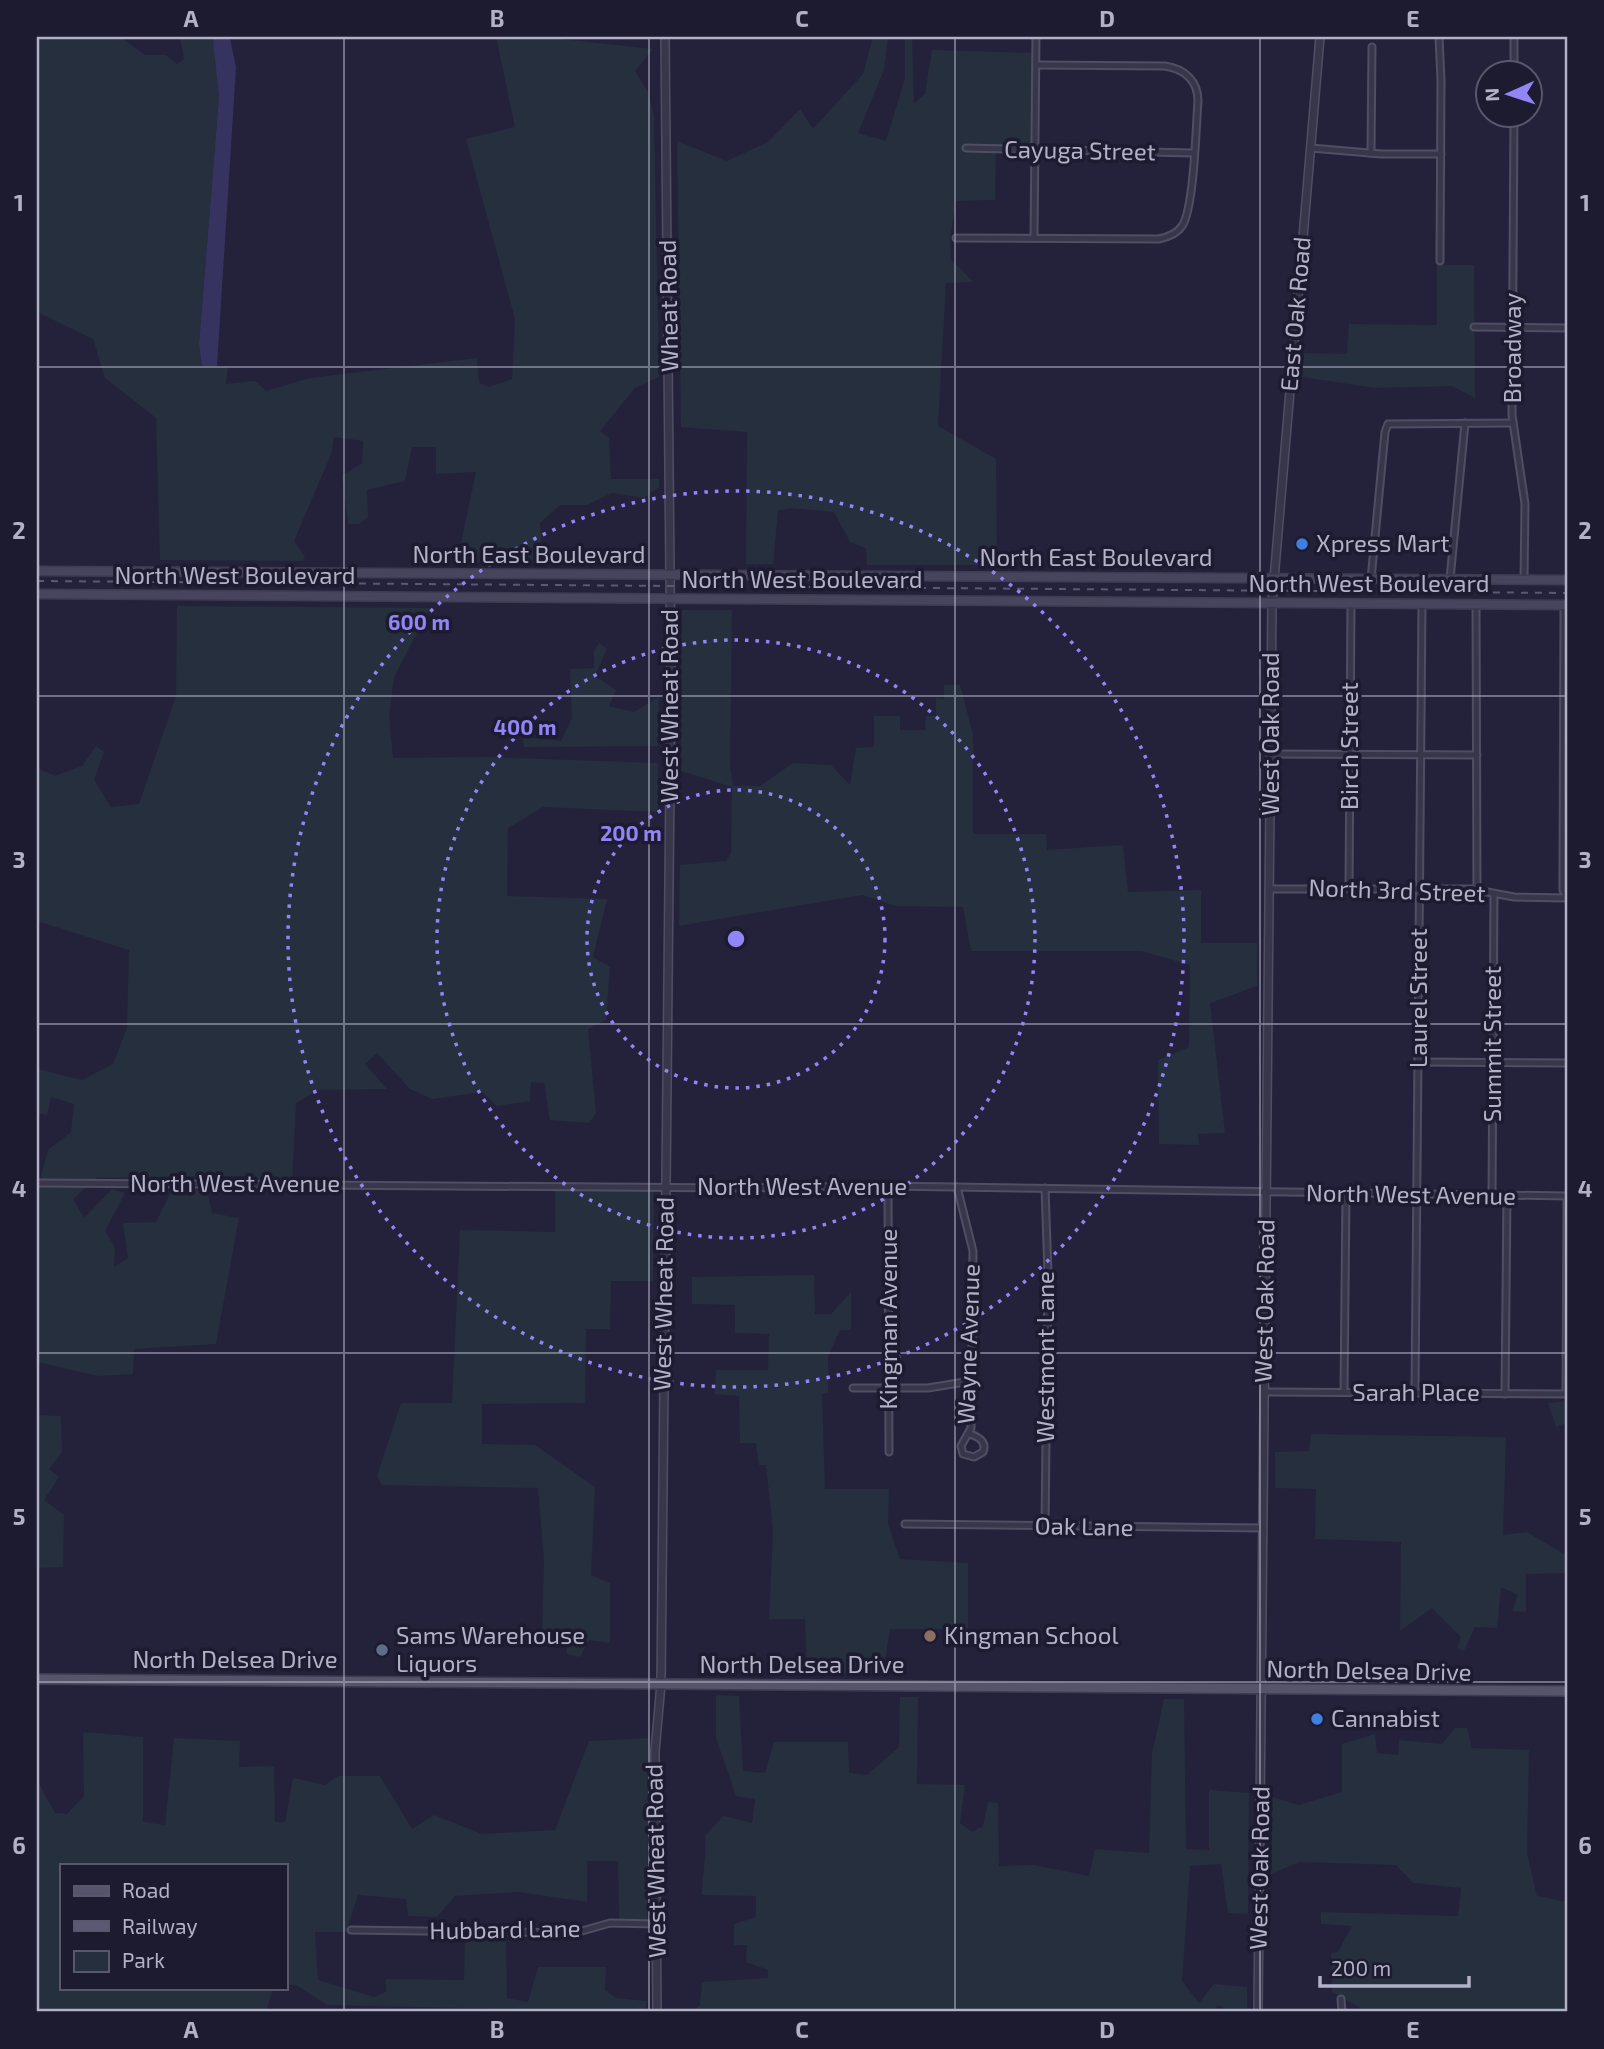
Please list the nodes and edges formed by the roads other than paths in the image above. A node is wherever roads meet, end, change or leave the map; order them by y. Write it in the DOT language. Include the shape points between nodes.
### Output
graph roads {
  1 [pos="665,37"];
  2 [pos="1036,37"];
  3 [pos="1320,37"];
  4 [pos="1438,37"];
  5 [pos="1514,37"];
  6 [pos="1372,47"];
  7 [pos="1514,60"];
  8 [pos="1036,65"];
  9 [pos="1514,130"];
  10 [pos="1311,148"];
  11 [pos="966,149"];
  12 [pos="1035,151"];
  13 [pos="1194,153"];
  14 [pos="1371,153"];
  15 [pos="1441,154"];
  16 [pos="956,238"];
  17 [pos="1034,238"];
  18 [pos="1440,261"];
  19 [pos="1474,327"];
  20 [pos="1513,327"];
  21 [pos="1567,328"];
  22 [pos="1465,423"];
  23 [pos="1513,423"];
  24 [pos="37,571"];
  25 [pos="671,575"];
  26 [pos="1273,579"];
  27 [pos="1371,579"];
  28 [pos="1450,579"];
  29 [pos="1524,580"];
  30 [pos="1567,580"];
  31 [pos="1273,591"];
  32 [pos="37,594"];
  33 [pos="671,598"];
  34 [pos="1272,603"];
  35 [pos="1351,603"];
  36 [pos="1422,604"];
  37 [pos="1476,604"];
  38 [pos="1566,605"];
  39 [pos="1271,754"];
  40 [pos="1350,754"];
  41 [pos="1420,755"];
  42 [pos="1477,755"];
  43 [pos="1349,888"];
  44 [pos="1419,888"];
  45 [pos="1269,889"];
  46 [pos="1477,889"];
  47 [pos="1494,894"];
  48 [pos="1567,898"];
  49 [pos="1418,1062"];
  50 [pos="1493,1063"];
  51 [pos="1567,1063"];
  52 [pos="37,1183"];
  53 [pos="888,1186"];
  54 [pos="665,1187"];
  55 [pos="957,1187"];
  56 [pos="1045,1188"];
  57 [pos="1267,1193"];
  58 [pos="1346,1194"];
  59 [pos="1418,1195"];
  60 [pos="1492,1195"];
  61 [pos="1507,1195"];
  62 [pos="1567,1196"];
  63 [pos="971,1381"];
  64 [pos="890,1387"];
  65 [pos="853,1388"];
  66 [pos="1264,1392"];
  67 [pos="1344,1392"];
  68 [pos="1415,1392"];
  69 [pos="1506,1394"];
  70 [pos="1566,1394"];
  71 [pos="970,1434"];
  72 [pos="889,1452"];
  73 [pos="905,1524"];
  74 [pos="1045,1527"];
  75 [pos="1263,1528"];
  76 [pos="37,1679"];
  77 [pos="661,1684"];
  78 [pos="1262,1689"];
  79 [pos="1567,1691"];
  80 [pos="658,1924"];
  81 [pos="351,1930"];
  82 [pos="1341,1999"];
  83 [pos="657,2012"];
  84 [pos="1258,2012"];
  85 [pos="1342,2012"];
  1 -- 25 [label="street, Wheat Road"];
  2 -- 8 [label="street"];
  3 -- 10 [label="street, East Oak Road"];
  4 -- 15 [label="street"];
  5 -- 7 [label="street"];
  6 -- 14 [label="street"];
  8 -- 12 [label="street"];
  8 -- 13 [label="street" via="1180,69 1198,94"];
  9 -- 20 [label="street, Broadway"];
  10 -- 14 [label="street"];
  10 -- 26 [label="street, East Oak Road"];
  11 -- 12 [label="street, Cayuga Street"];
  12 -- 13 [label="street, Cayuga Street"];
  12 -- 17 [label="street"];
  13 -- 17 [label="street" via="1188,210 1177,232 1159,239"];
  14 -- 15 [label="street"];
  15 -- 18 [label="street"];
  16 -- 17 [label="street"];
  19 -- 20 [label="street"];
  20 -- 21 [label="street"];
  20 -- 23 [label="street, Broadway"];
  22 -- 23 [label="street"];
  22 -- 27 [label="street" via="1392,422 1385,427"];
  22 -- 28 [label="street"];
  23 -- 29 [label="street, Broadway" via="1524,479"];
  24 -- 25 [label="main road, North East Boulevard"];
  25 -- 26 [label="main road, North East Boulevard"];
  25 -- 33 [label="street, West Wheat Road"];
  26 -- 27 [label="main road, North East Boulevard"];
  26 -- 31 [label="street, East Oak Road"];
  27 -- 28 [label="main road, North East Boulevard"];
  28 -- 29 [label="main road, North East Boulevard"];
  29 -- 30 [label="main road, North East Boulevard"];
  31 -- 34 [label="street, West Oak Road"];
  32 -- 33 [label="main road, North West Boulevard"];
  33 -- 34 [label="main road, North West Boulevard"];
  33 -- 54 [label="street, West Wheat Road"];
  34 -- 35 [label="main road, North West Boulevard"];
  34 -- 39 [label="street, West Oak Road"];
  35 -- 36 [label="main road, North West Boulevard"];
  35 -- 40 [label="street, Birch Street"];
  36 -- 37 [label="main road, North West Boulevard"];
  36 -- 41 [label="street, Laurel Street"];
  37 -- 38 [label="main road, North West Boulevard"];
  37 -- 42 [label="street"];
  38 -- 48 [label="street" via="1563,890"];
  39 -- 40 [label="street"];
  39 -- 45 [label="street, West Oak Road"];
  40 -- 41 [label="street"];
  40 -- 43 [label="street, Birch Street"];
  41 -- 42 [label="street"];
  41 -- 44 [label="street, Laurel Street"];
  42 -- 46 [label="street"];
  43 -- 44 [label="street, North 3rd Street"];
  43 -- 45 [label="street, North 3rd Street"];
  44 -- 46 [label="street, North 3rd Street"];
  44 -- 49 [label="street, Laurel Street"];
  45 -- 57 [label="street, West Oak Road"];
  46 -- 47 [label="street, North 3rd Street"];
  47 -- 48 [label="street, North 3rd Street"];
  47 -- 50 [label="street, Summit Street"];
  49 -- 50 [label="street"];
  49 -- 59 [label="street, Laurel Street"];
  50 -- 51 [label="street"];
  50 -- 60 [label="street, Summit Street"];
  52 -- 54 [label="street, North West Avenue"];
  53 -- 54 [label="street, North West Avenue"];
  53 -- 55 [label="street, North West Avenue"];
  53 -- 64 [label="street, Kingman Avenue"];
  54 -- 77 [label="street, West Wheat Road"];
  55 -- 56 [label="street, North West Avenue"];
  55 -- 63 [label="street, Wayne Avenue" via="972,1251"];
  56 -- 57 [label="street, North West Avenue"];
  56 -- 74 [label="street, Westmont Lane"];
  57 -- 58 [label="street, North West Avenue"];
  57 -- 66 [label="street, West Oak Road"];
  58 -- 59 [label="street, North West Avenue"];
  58 -- 67 [label="street"];
  59 -- 60 [label="street, North West Avenue"];
  59 -- 68 [label="street, Laurel Street"];
  60 -- 61 [label="street, North West Avenue"];
  61 -- 62 [label="street, North West Avenue"];
  61 -- 69 [label="street"];
  62 -- 70 [label="street"];
  63 -- 64 [label="street" via="937,1388"];
  63 -- 71 [label="street, Wayne Avenue" via="971,1428 961,1446 963,1454 974,1457 983,1452 984,1445"];
  64 -- 65 [label="street"];
  64 -- 72 [label="street, Kingman Avenue"];
  66 -- 67 [label="street, Sarah Place"];
  66 -- 75 [label="street, West Oak Road"];
  67 -- 68 [label="street, Sarah Place"];
  68 -- 69 [label="street, Sarah Place"];
  69 -- 70 [label="street, Sarah Place"];
  73 -- 74 [label="street, Oak Lane"];
  74 -- 75 [label="street, Oak Lane"];
  75 -- 78 [label="street, West Oak Road"];
  76 -- 77 [label="main road, North Delsea Drive"];
  77 -- 78 [label="main road, North Delsea Drive"];
  77 -- 80 [label="street, West Wheat Road" via="655,1751"];
  78 -- 79 [label="main road, North Delsea Drive"];
  78 -- 84 [label="street, West Oak Road"];
  80 -- 81 [label="street, Hubbard Lane" via="610,1923 567,1934"];
  80 -- 83 [label="street, West Wheat Road"];
  82 -- 85 [label="street"];
}
